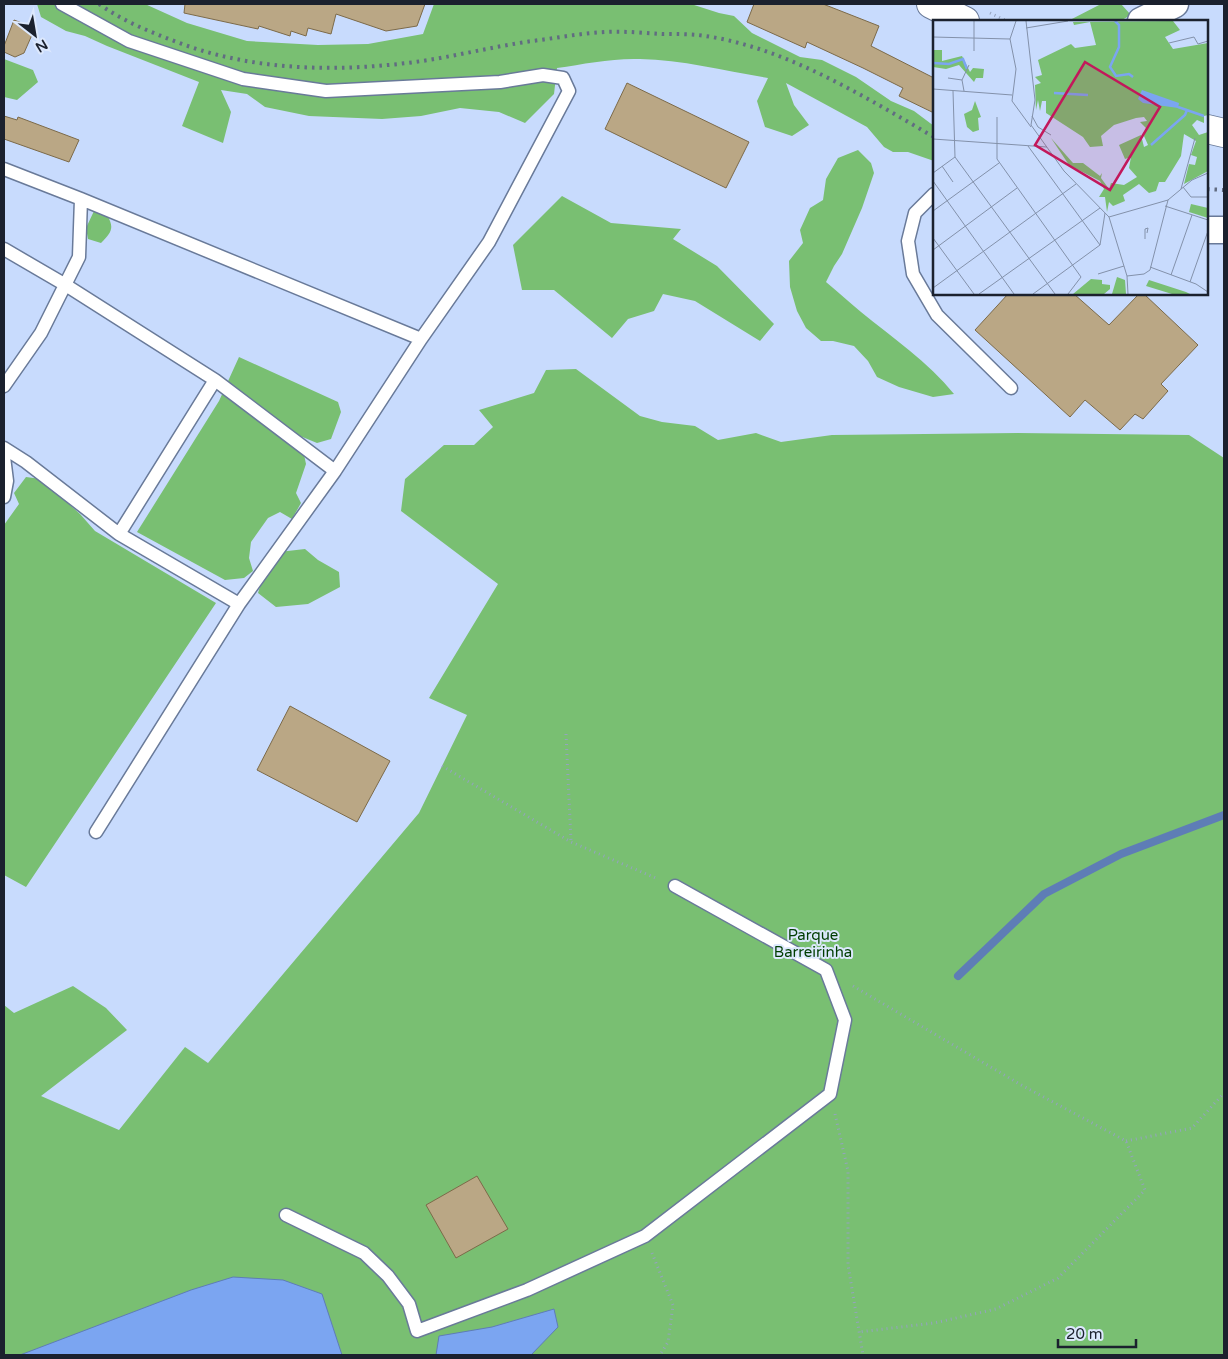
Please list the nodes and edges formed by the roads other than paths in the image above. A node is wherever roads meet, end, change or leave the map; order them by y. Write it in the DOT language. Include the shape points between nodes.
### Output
graph roads {
  1 [pos="62,4"];
  2 [pos="931,4"];
  3 [pos="1176,4"];
  4 [pos="963,20"];
  5 [pos="1143,20"];
  6 [pos="1208,128"];
  7 [pos="1224,133"];
  8 [pos="4,169"];
  9 [pos="933,195"];
  10 [pos="81,199"];
  11 [pos="1208,230"];
  12 [pos="1224,230"];
  13 [pos="4,249"];
  14 [pos="64,284"];
  15 [pos="421,339"];
  16 [pos="215,380"];
  17 [pos="4,386"];
  18 [pos="1011,388"];
  19 [pos="4,448"];
  20 [pos="4,457"];
  21 [pos="335,471"];
  22 [pos="4,497"];
  23 [pos="119,534"];
  24 [pos="240,604"];
  25 [pos="96,832"];
  26 [pos="675,886"];
  27 [pos="286,1215"];
  1 -- 15 [label="lane" via="129,41 243,79 317,90 500,82 543,75 563,78 569,90 489,242"];
  2 -- 4 [label="main road"];
  3 -- 5 [label="street"];
  6 -- 7 [label="main road"];
  8 -- 10 [label="lane"];
  9 -- 18 [label="lane" via="915,213 908,241 913,274 937,315"];
  10 -- 14 [label="lane" via="79,257"];
  10 -- 15 [label="lane"];
  11 -- 12 [label="street"];
  13 -- 14 [label="lane"];
  14 -- 16 [label="lane"];
  14 -- 17 [label="lane" via="41,333"];
  15 -- 21 [label="lane"];
  16 -- 21 [label="lane"];
  16 -- 23 [label="lane"];
  19 -- 23 [label="lane"];
  20 -- 22 [label="lane" via="7,481"];
  21 -- 24 [label="lane"];
  23 -- 24 [label="lane"];
  24 -- 25 [label="lane"];
  26 -- 27 [label="lane" via="826,970 845,1020 830,1094 645,1236 527,1290 417,1331 409,1304 388,1276 364,1253"];
}
